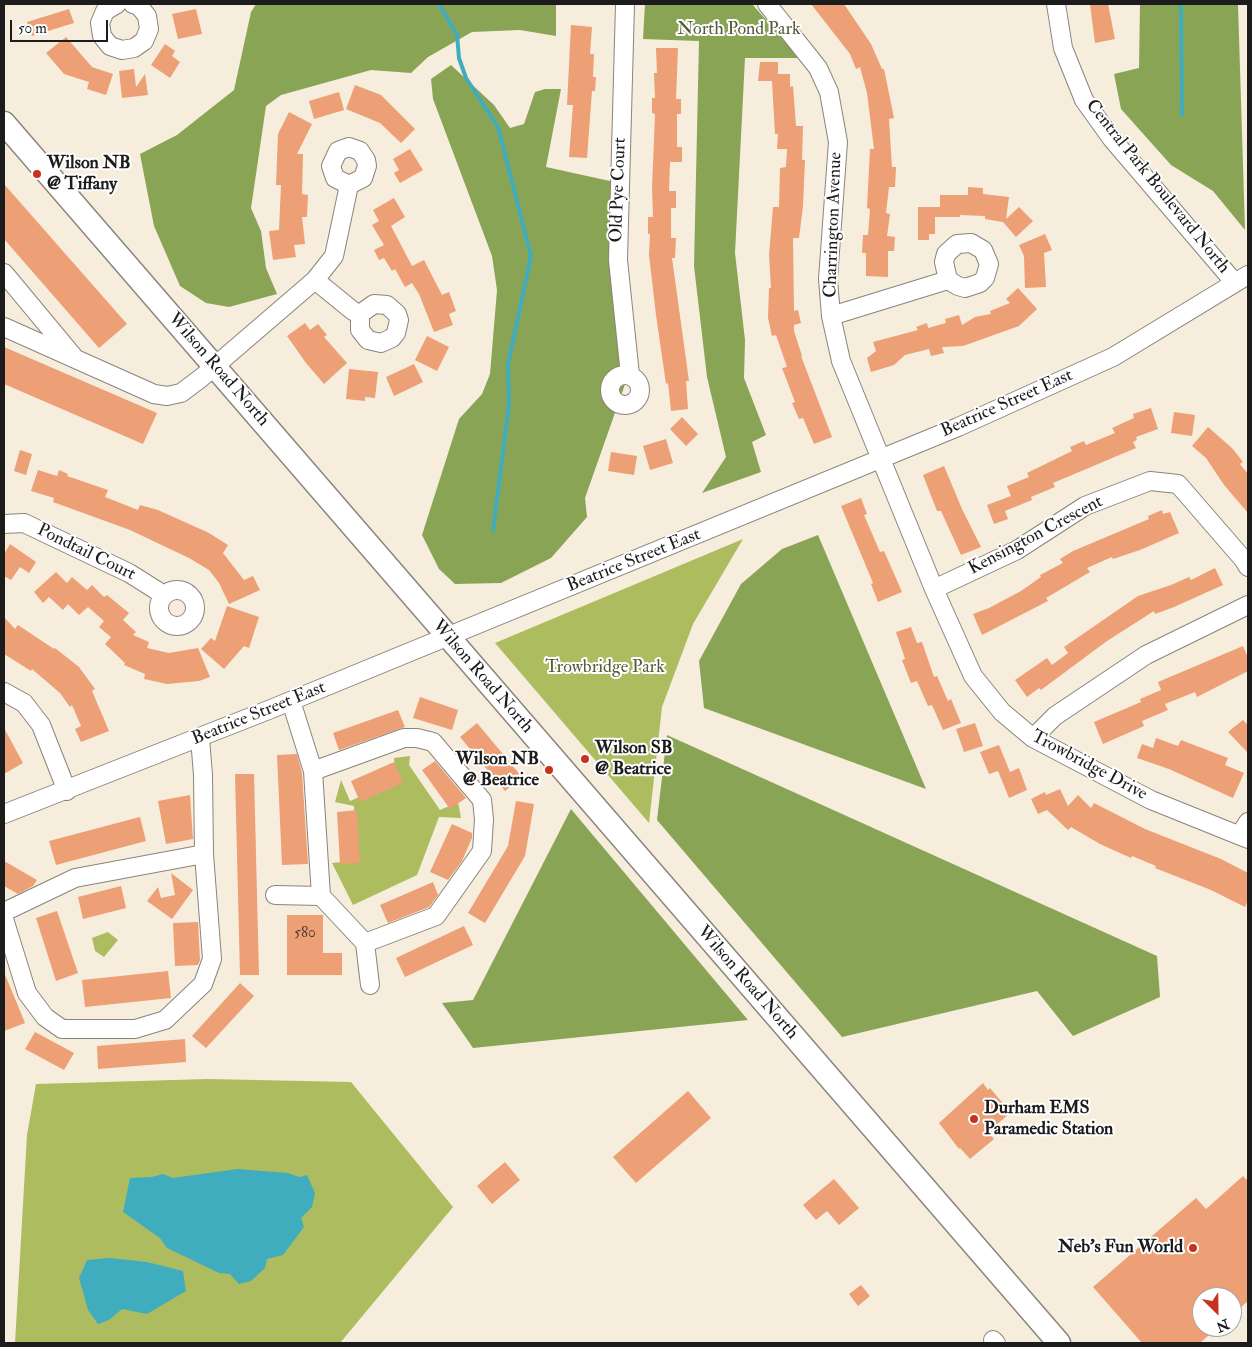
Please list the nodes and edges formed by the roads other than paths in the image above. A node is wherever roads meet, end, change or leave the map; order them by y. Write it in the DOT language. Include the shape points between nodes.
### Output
graph roads {
  1 [pos="117,4"];
  2 [pos="133,4"];
  3 [pos="624,4"];
  4 [pos="767,4"];
  5 [pos="1056,4"];
  6 [pos="4,123"];
  7 [pos="350,185"];
  8 [pos="4,273"];
  9 [pos="1242,279"];
  10 [pos="315,280"];
  11 [pos="948,280"];
  12 [pos="360,314"];
  13 [pos="831,316"];
  14 [pos="4,327"];
  15 [pos="76,361"];
  16 [pos="214,366"];
  17 [pos="630,375"];
  18 [pos="881,459"];
  19 [pos="4,524"];
  20 [pos="1248,567"];
  21 [pos="934,589"];
  22 [pos="164,595"];
  23 [pos="1248,605"];
  24 [pos="448,637"];
  25 [pos="4,692"];
  26 [pos="291,701"];
  27 [pos="200,738"];
  28 [pos="1032,738"];
  29 [pos="313,771"];
  30 [pos="67,791"];
  31 [pos="4,814"];
  32 [pos="1245,832"];
  33 [pos="204,854"];
  34 [pos="275,895"];
  35 [pos="321,896"];
  36 [pos="4,912"];
  37 [pos="4,919"];
  38 [pos="365,943"];
  39 [pos="370,985"];
  40 [pos="1059,1343"];
  1 -- 2 [label="street" via="105,11 100,23 102,36 110,46 122,50 134,48 144,41 149,29 147,16"];
  3 -- 17 [label="street, Old Pye Court" via="618,260"];
  4 -- 13 [label="street, Charrington Avenue" via="818,68 830,92 838,142 828,280"];
  5 -- 9 [label="street, Central Park Boulevard North" via="1063,48 1084,100 1112,139"];
  6 -- 16 [label="main road, Wilson Road North"];
  7 -- 10 [label="street" via="334,256"];
  8 -- 15 [label="street"];
  9 -- 18 [label="street, Beatrice Street East" via="1113,356"];
  10 -- 12 [label="street"];
  10 -- 16 [label="street"];
  11 -- 13 [label="street"];
  13 -- 18 [label="street, Charrington Avenue" via="841,361"];
  14 -- 15 [label="street"];
  15 -- 16 [label="street" via="154,394 167,396 181,393"];
  16 -- 24 [label="main road, Wilson Road North"];
  18 -- 21 [label="street, Trowbridge Drive"];
  18 -- 24 [label="street, Beatrice Street East"];
  19 -- 22 [label="street, Pondtail Court" via="24,523 129,573"];
  20 -- 21 [label="street, Kensington Crescent" via="1178,484 1150,481 1085,506 1017,550"];
  21 -- 28 [label="street, Trowbridge Drive" via="973,676 1002,712"];
  23 -- 28 [label="street" via="1146,656 1055,716"];
  24 -- 26 [label="street, Beatrice Street East"];
  24 -- 40 [label="main road, Wilson Road North"];
  25 -- 30 [label="street" via="24,703 41,726"];
  26 -- 27 [label="street, Beatrice Street East"];
  26 -- 29 [label="street"];
  27 -- 30 [label="street, Beatrice Street East"];
  27 -- 33 [label="street"];
  28 -- 32 [label="street, Trowbridge Drive" via="1151,800"];
  29 -- 35 [label="street"];
  29 -- 38 [label="street" via="404,738 417,738 433,742 482,800 482,852 436,916"];
  30 -- 31 [label="street, Beatrice Street East"];
  33 -- 36 [label="street" via="75,878"];
  33 -- 37 [label="street" via="212,960 203,984 165,1020 135,1029 62,1029 45,1017 27,993"];
  34 -- 35 [label="street"];
  35 -- 38 [label="street"];
  38 -- 39 [label="street"];
}
